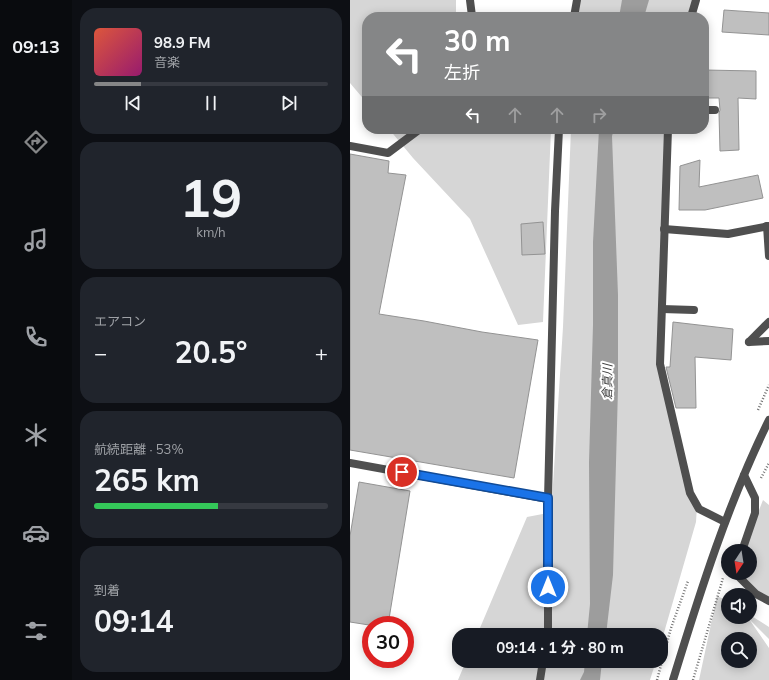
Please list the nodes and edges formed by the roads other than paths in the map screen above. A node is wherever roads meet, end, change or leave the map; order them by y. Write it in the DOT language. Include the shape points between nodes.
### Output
graph roads {
  1 [pos="470,0"];
  2 [pos="577,0"];
  3 [pos="696,0"];
  4 [pos="472,12"];
  5 [pos="575,12"];
  6 [pos="692,12"];
  7 [pos="709,110"];
  8 [pos="715,110"];
  9 [pos="413,134"];
  10 [pos="559,134"];
  11 [pos="668,134"];
  12 [pos="350,146"];
  13 [pos="768,226"];
  14 [pos="664,229"];
  15 [pos="769,256"];
  16 [pos="662,309"];
  17 [pos="694,310"];
  18 [pos="769,322"];
  19 [pos="769,341"];
  20 [pos="769,420"];
  21 [pos="350,463"];
  22 [pos="744,475"];
  23 [pos="548,498"];
  24 [pos="725,522"];
  25 [pos="744,544"];
  26 [pos="742,580"];
  27 [pos="769,601"];
  28 [pos="548,628"];
  29 [pos="542,668"];
  30 [pos="540,680"];
  31 [pos="673,680"];
  1 -- 4 [label="street"];
  2 -- 5 [label="street"];
  3 -- 6 [label="street"];
  7 -- 8 [label="street"];
  9 -- 12 [label="street" via="388,153"];
  10 -- 23 [label="street"];
  11 -- 14 [label="street"];
  13 -- 14 [label="street" via="728,234"];
  13 -- 15 [label="street"];
  14 -- 16 [label="street"];
  16 -- 17 [label="street"];
  16 -- 24 [label="street" via="660,364 690,493 699,509"];
  18 -- 19 [label="street" via="749,342"];
  20 -- 22 [label="street"];
  21 -- 23 [label="street"];
  22 -- 24 [label="street"];
  22 -- 25 [label="street" via="755,498 755,513"];
  23 -- 28 [label="street"];
  24 -- 31 [label="street" via="698,597"];
  26 -- 27 [label="street" via="756,594"];
  29 -- 30 [label="street"];
}
